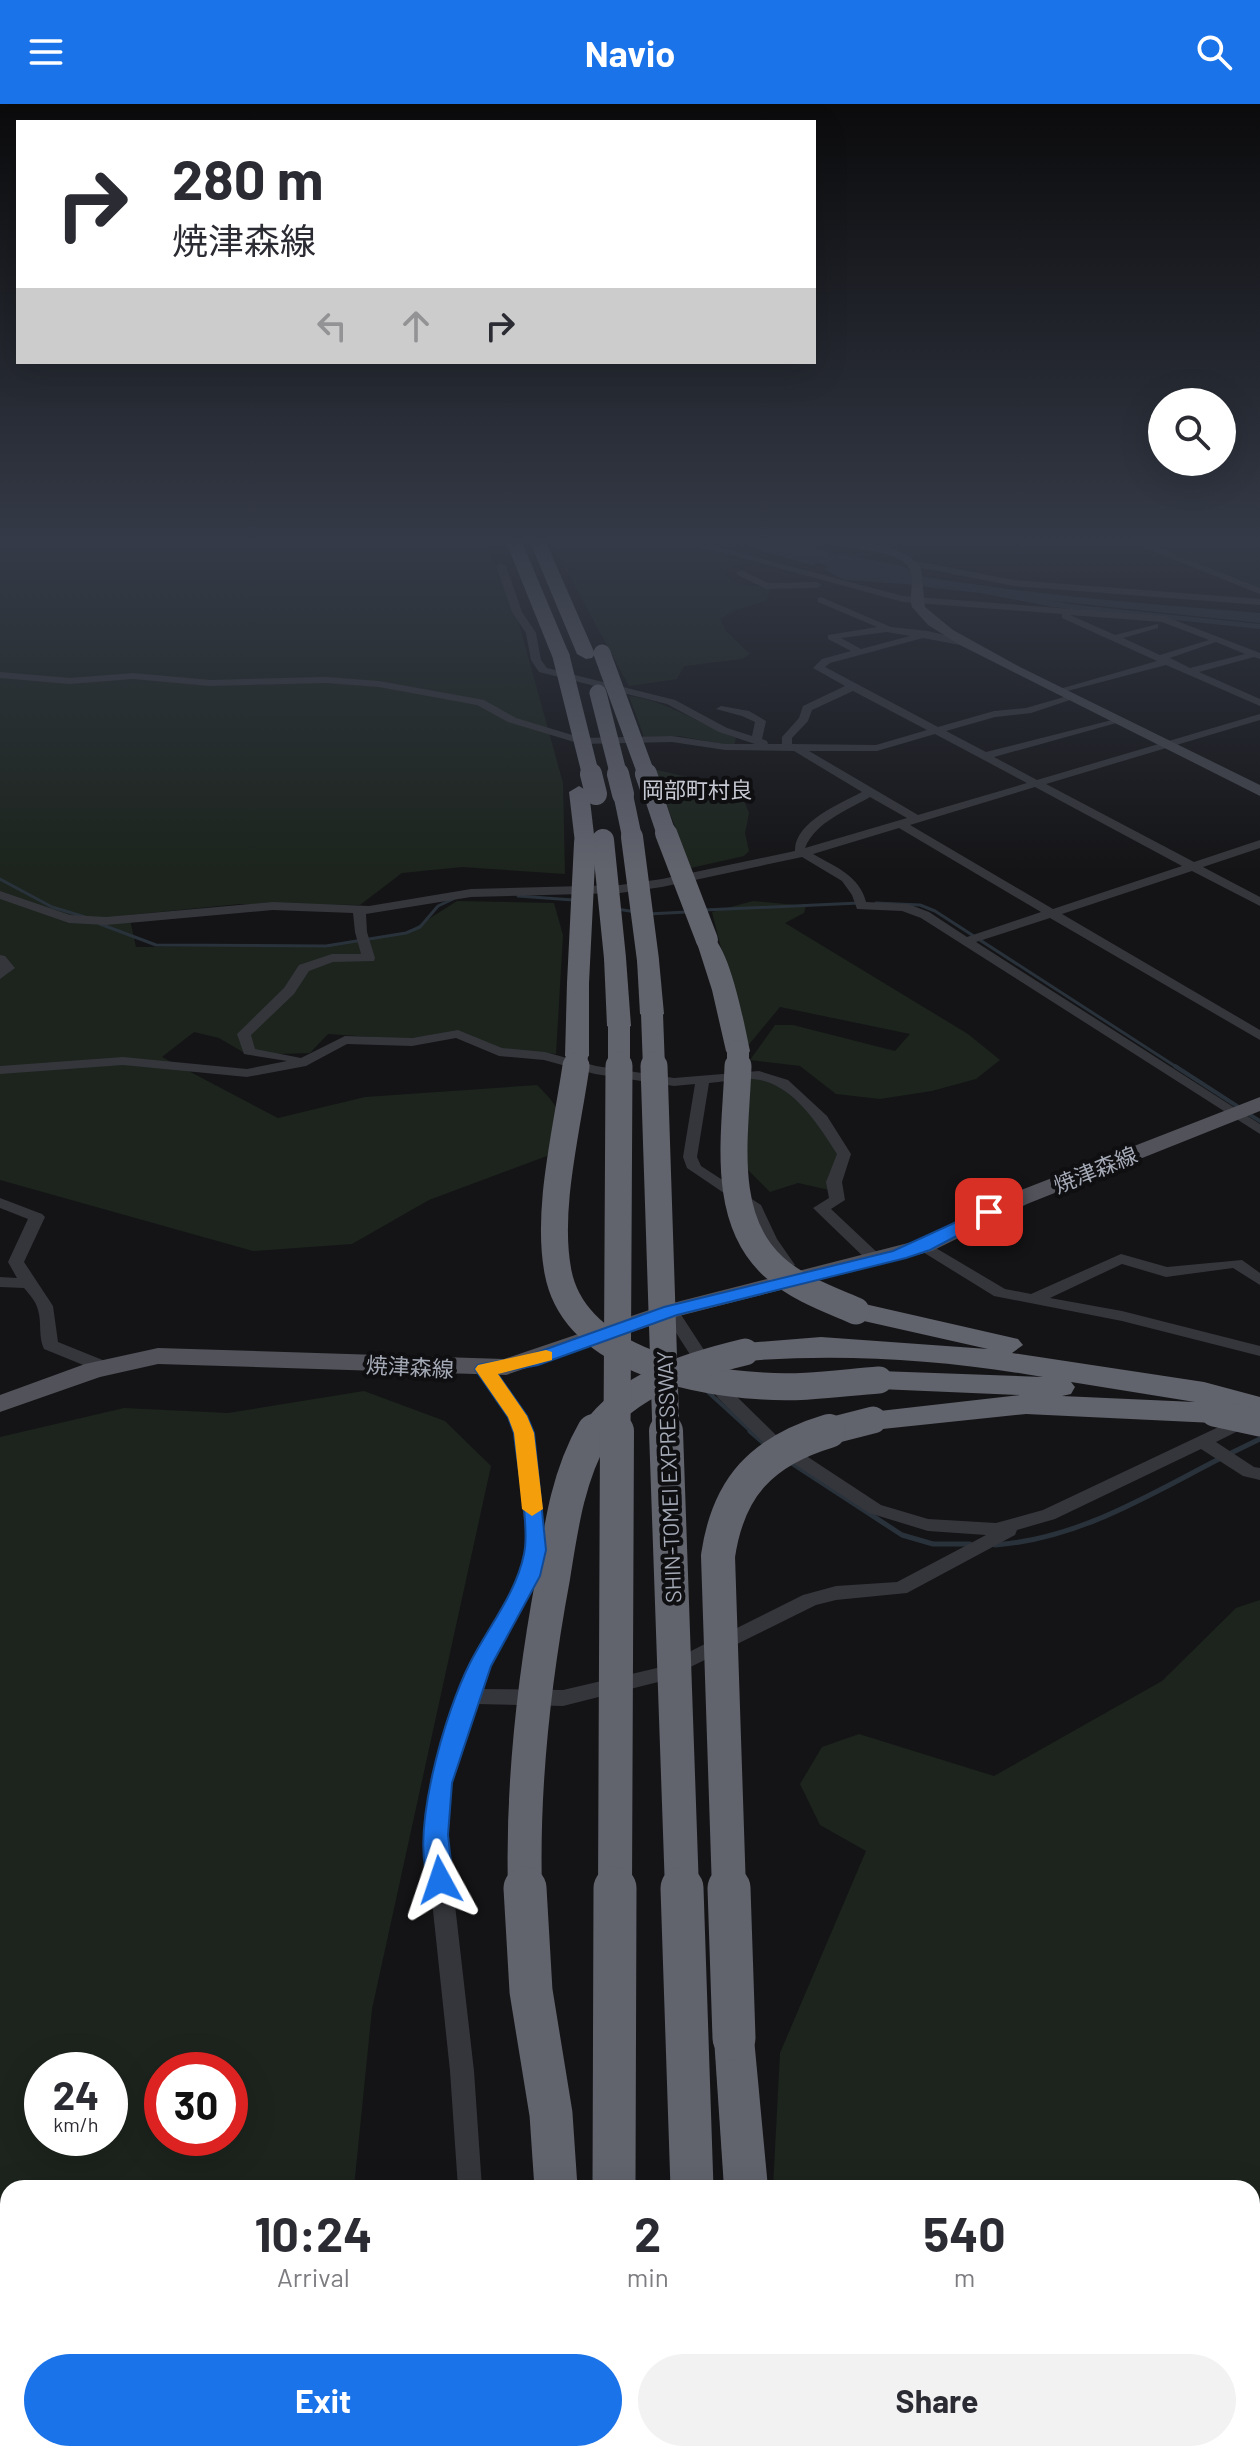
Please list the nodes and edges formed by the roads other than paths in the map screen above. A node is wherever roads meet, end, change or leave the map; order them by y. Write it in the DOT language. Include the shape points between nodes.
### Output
graph roads {
  1 [pos="535,652"];
  2 [pos="559,652"];
  3 [pos="865,652"];
  4 [pos="986,652"];
  5 [pos="1150,652"];
  6 [pos="1184,652"];
  7 [pos="594,653"];
  8 [pos="861,653"];
  9 [pos="1257,655"];
  10 [pos="1165,659"];
  11 [pos="1190,671"];
  12 [pos="0,675"];
  13 [pos="852,687"];
  14 [pos="1066,695"];
  15 [pos="1260,703"];
  16 [pos="721,709"];
  17 [pos="1260,717"];
  18 [pos="1116,720"];
  19 [pos="935,730"];
  20 [pos="756,740"];
  21 [pos="1164,744"];
  22 [pos="786,748"];
  23 [pos="985,756"];
  24 [pos="1035,783"];
  25 [pos="1260,791"];
  26 [pos="870,792"];
  27 [pos="916,819"];
  28 [pos="899,823"];
  29 [pos="594,842"];
  30 [pos="1260,844"];
  31 [pos="803,853"];
  32 [pos="1195,867"];
  33 [pos="0,895"];
  34 [pos="1260,902"];
  35 [pos="359,910"];
  36 [pos="1052,913"];
  37 [pos="964,942"];
  38 [pos="0,959"];
  39 [pos="0,975"];
  40 [pos="1260,1036"];
  41 [pos="301,1063"];
  42 [pos="0,1070"];
  43 [pos="703,1080"];
  44 [pos="1260,1103"];
  45 [pos="1234,1113"];
  46 [pos="1260,1130"];
  47 [pos="0,1203"];
  48 [pos="924,1246"];
  49 [pos="876,1260"];
  50 [pos="797,1279"];
  51 [pos="1260,1280"];
  52 [pos="0,1282"];
  53 [pos="28,1283"];
  54 [pos="1034,1299"];
  55 [pos="670,1311"];
  56 [pos="1260,1351"];
  57 [pos="104,1367"];
  58 [pos="485,1369"];
  59 [pos="0,1404"];
  60 [pos="1218,1405"];
  61 [pos="1260,1410"];
  62 [pos="1260,1423"];
  63 [pos="1202,1441"];
  64 [pos="1260,1474"];
  65 [pos="1020,1524"];
  66 [pos="469,1696"];
  67 [pos="469,2180"];
  68 [pos="556,2180"];
  69 [pos="614,2180"];
  70 [pos="692,2180"];
  71 [pos="745,2180"];
  1 -- 20 [label="street" via="543,670 650,695"];
  2 -- 29 [label="highway, bridge"];
  3 -- 8 [label="street"];
  4 -- 14 [label="main road"];
  5 -- 10 [label="street"];
  6 -- 10 [label="street"];
  7 -- 60 [label="highway, bridge" via="707,940 738,1051 735,1185 741,1222 767,1263 797,1287 856,1311 1119,1369"];
  7 -- 70 [label="highway, SHIN-TOMEI EXPRESSWAY, bridge" via="632,837 652,1014"];
  8 -- 13 [label="street" via="818,668"];
  9 -- 11 [label="street"];
  10 -- 11 [label="street"];
  10 -- 14 [label="street"];
  11 -- 15 [label="street"];
  12 -- 22 [label="street" via="70,681 133,676 210,683 379,684 480,702 512,720 581,741 672,739"];
  13 -- 19 [label="street"];
  13 -- 22 [label="street" via="807,708 787,737"];
  14 -- 18 [label="main road"];
  14 -- 19 [label="street"];
  16 -- 20 [label="street" via="761,721"];
  17 -- 21 [label="street"];
  18 -- 21 [label="main road"];
  18 -- 23 [label="street"];
  19 -- 22 [label="street" via="877,748"];
  19 -- 23 [label="street"];
  20 -- 22 [label="street"];
  21 -- 24 [label="street"];
  21 -- 25 [label="main road"];
  22 -- 26 [label="street"];
  23 -- 24 [label="street"];
  24 -- 27 [label="street"];
  24 -- 32 [label="street"];
  26 -- 27 [label="street"];
  26 -- 31 [label="street" via="811,829 800,840"];
  27 -- 28 [label="street"];
  28 -- 31 [label="street"];
  28 -- 36 [label="street"];
  29 -- 60 [label="highway, bridge" via="558,1213 561,1288 577,1318 613,1345 695,1376 795,1387 879,1380 1084,1389"];
  29 -- 69 [label="highway, bridge" via="615,958 619,1026"];
  30 -- 32 [label="street"];
  31 -- 35 [label="street" via="620,889 458,894"];
  31 -- 37 [label="street" via="850,881 861,906 914,910"];
  32 -- 34 [label="street"];
  32 -- 36 [label="street"];
  33 -- 35 [label="street" via="69,919 106,921 273,906"];
  35 -- 41 [label="street" via="369,958 332,958 304,968 289,991 244,1034 249,1051 290,1056"];
  36 -- 37 [label="street"];
  36 -- 40 [label="street"];
  37 -- 45 [label="street"];
  38 -- 39 [label="street" via="9,968"];
  41 -- 42 [label="street" via="247,1073 123,1061"];
  41 -- 43 [label="street" via="345,1040 412,1042 458,1034 499,1052 674,1082"];
  43 -- 49 [label="street" via="759,1075 783,1083 822,1119 844,1154 834,1182 837,1200 821,1208"];
  43 -- 50 [label="street" via="690,1157 694,1168 756,1208 769,1239"];
  44 -- 45 [label="main road, 焼津森線"];
  45 -- 46 [label="street"];
  45 -- 48 [label="main road, 焼津森線" via="1019,1199"];
  47 -- 53 [label="street" via="37,1217 16,1262"];
  48 -- 49 [label="main road, 焼津森線"];
  48 -- 54 [label="street" via="993,1290"];
  49 -- 50 [label="main road, 焼津森線"];
  50 -- 55 [label="main road, 焼津森線"];
  51 -- 54 [label="street" via="1236,1263 1166,1272 1121,1259"];
  52 -- 53 [label="street"];
  53 -- 57 [label="street" via="46,1308 50,1345"];
  54 -- 56 [label="street"];
  55 -- 58 [label="main road, 焼津森線" via="531,1361"];
  55 -- 65 [label="street" via="744,1416 773,1442 875,1509 954,1529"];
  57 -- 58 [label="main road, 焼津森線" via="158,1356 201,1355"];
  57 -- 59 [label="main road, 焼津森線"];
  58 -- 66 [label="street" via="524,1433 536,1550 529,1576 479,1666"];
  60 -- 61 [label="highway"];
  60 -- 62 [label="highway, bridge"];
  60 -- 68 [label="highway, bridge" via="992,1359 821,1346 745,1352 681,1370 640,1388 594,1432 578,1465 562,1523 531,1738 524,1832 531,1991 553,2123"];
  60 -- 71 [label="highway, bridge" via="1026,1404 873,1420 812,1435 766,1459 737,1490 721,1526 718,1556 734,2038"];
  61 -- 63 [label="street"];
  63 -- 64 [label="street"];
  63 -- 65 [label="street"];
  65 -- 66 [label="street" via="900,1588 810,1600 662,1674 563,1698"];
  66 -- 67 [label="street" via="440,1783 436,1835"];
}
